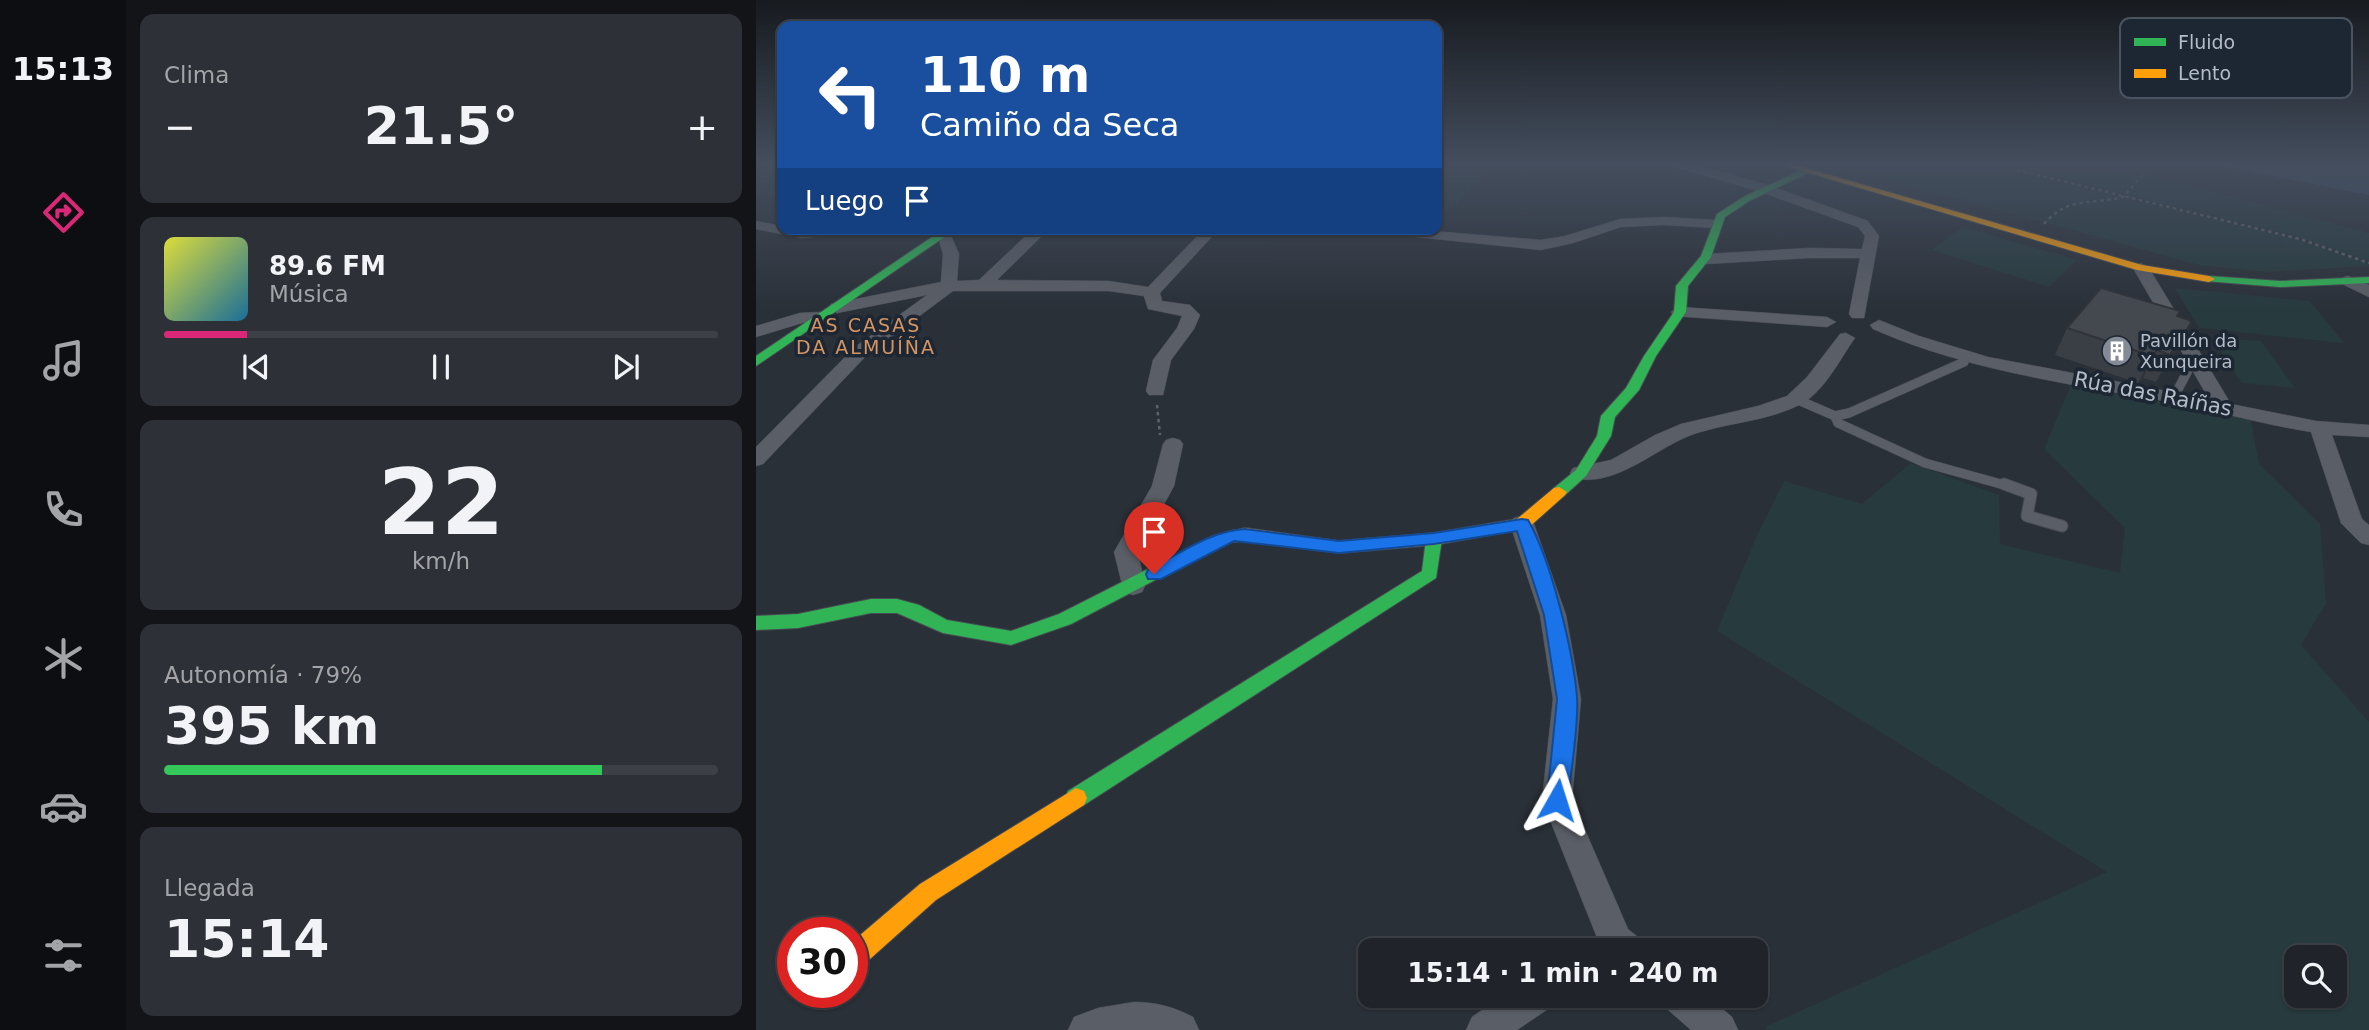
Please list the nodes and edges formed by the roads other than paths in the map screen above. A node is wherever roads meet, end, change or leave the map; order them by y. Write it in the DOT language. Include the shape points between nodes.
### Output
graph roads {
  1 [pos="1724,213"];
  2 [pos="1833,213"];
  3 [pos="1952,213"];
  4 [pos="1716,224"];
  5 [pos="758,227"];
  6 [pos="777,230"];
  7 [pos="944,235"];
  8 [pos="948,235"];
  9 [pos="1036,235"];
  10 [pos="1206,235"];
  11 [pos="1437,235"];
  12 [pos="1870,254"];
  13 [pos="1706,259"];
  14 [pos="2141,268"];
  15 [pos="2369,280"];
  16 [pos="2348,281"];
  17 [pos="983,285"];
  18 [pos="948,286"];
  19 [pos="1152,292"];
  20 [pos="2369,292"];
  21 [pos="830,312"];
  22 [pos="1680,312"];
  23 [pos="1858,314"];
  24 [pos="1827,322"];
  25 [pos="756,332"];
  26 [pos="1864,335"];
  27 [pos="1966,355"];
  28 [pos="2195,357"];
  29 [pos="756,362"];
  30 [pos="1156,391"];
  31 [pos="2174,397"];
  32 [pos="1796,399"];
  33 [pos="2224,408"];
  34 [pos="1835,416"];
  35 [pos="2319,426"];
  36 [pos="2369,431"];
  37 [pos="1173,444"];
  38 [pos="756,460"];
  39 [pos="1581,473"];
  40 [pos="1522,524"];
  41 [pos="2062,526"];
  42 [pos="2369,537"];
  43 [pos="1434,538"];
  44 [pos="1133,586"];
  45 [pos="756,623"];
  46 [pos="1611,938"];
  47 [pos="868,944"];
  48 [pos="1517,1008"];
  49 [pos="1694,1008"];
  50 [pos="1087,1030"];
  51 [pos="1180,1030"];
  52 [pos="1485,1030"];
  53 [pos="1720,1030"];
  1 -- 4 [label="street"];
  2 -- 12 [label="street" via="1863,224 1872,236"];
  3 -- 14 [label="street"];
  4 -- 11 [label="street" via="1620,223 1541,245"];
  4 -- 13 [label="street"];
  5 -- 6 [label="street"];
  7 -- 21 [label="street"];
  8 -- 18 [label="street"];
  9 -- 17 [label="street"];
  10 -- 19 [label="street"];
  12 -- 13 [label="street"];
  12 -- 23 [label="street"];
  13 -- 22 [label="street" via="1677,295"];
  14 -- 16 [label="street" via="2228,282"];
  14 -- 28 [label="street"];
  15 -- 16 [label="street"];
  16 -- 20 [label="street"];
  17 -- 18 [label="street"];
  17 -- 19 [label="street" via="1109,286"];
  18 -- 21 [label="street"];
  18 -- 38 [label="street" via="862,351"];
  19 -- 30 [label="street" via="1154,305 1184,309 1191,315 1162,360"];
  21 -- 25 [label="street"];
  21 -- 29 [label="street"];
  22 -- 24 [label="street"];
  22 -- 39 [label="street" via="1632,390 1608,416 1604,436"];
  23 -- 24 [label="street" via="1835,315"];
  23 -- 26 [label="street"];
  24 -- 26 [label="street" via="1834,332"];
  26 -- 27 [label="street, Rúa das Raíñas"];
  26 -- 32 [label="street"];
  27 -- 31 [label="street, Rúa das Raíñas"];
  27 -- 34 [label="lane" via="1964,362"];
  28 -- 31 [label="lane"];
  28 -- 33 [label="street"];
  31 -- 33 [label="street, Rúa das Raíñas"];
  32 -- 34 [label="lane"];
  32 -- 39 [label="street" via="1676,432 1613,469"];
  33 -- 35 [label="street, Rúa das Raíñas"];
  34 -- 41 [label="lane" via="1838,423 1908,456 2031,494 2027,516"];
  35 -- 36 [label="street, Rúa das Raíñas"];
  35 -- 42 [label="street" via="2352,523"];
  37 -- 44 [label="street" via="1163,486 1126,552"];
  39 -- 40 [label="street"];
  40 -- 43 [label="street"];
  40 -- 46 [label="street" via="1553,615 1567,699 1557,800"];
  43 -- 44 [label="street" via="1339,547 1233,535"];
  43 -- 47 [label="street" via="1430,573 928,892"];
  44 -- 45 [label="street" via="1065,619 1011,638 943,626 897,606"];
  48 -- 52 [label="street"];
  49 -- 53 [label="street"];
  50 -- 51 [label="street" via="1123,1019 1170,1024"];
}
